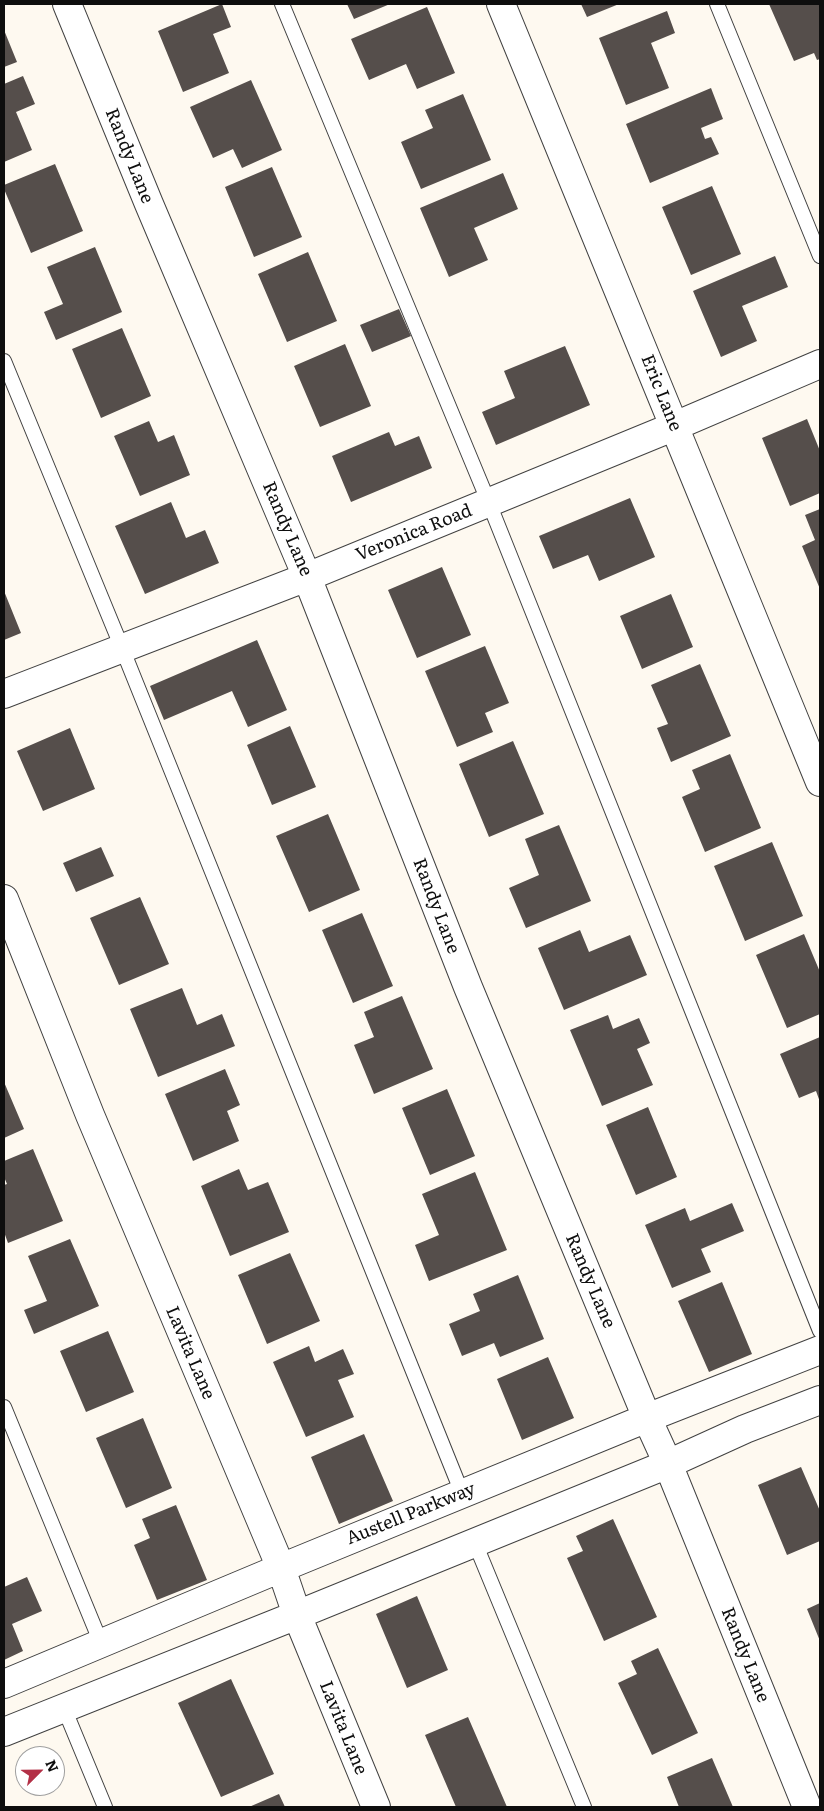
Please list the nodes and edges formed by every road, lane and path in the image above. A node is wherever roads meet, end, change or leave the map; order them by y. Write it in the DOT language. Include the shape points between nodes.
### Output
graph roads {
  1 [pos="67,4"];
  2 [pos="282,4"];
  3 [pos="501,4"];
  4 [pos="717,4"];
  5 [pos="820,256"];
  6 [pos="4,362"];
  7 [pos="820,364"];
  8 [pos="675,426"];
  9 [pos="489,503"];
  10 [pos="307,577"];
  11 [pos="122,648"];
  12 [pos="4,694"];
  13 [pos="820,782"];
  14 [pos="4,898"];
  15 [pos="820,1331"];
  16 [pos="820,1350"];
  17 [pos="820,1400"];
  18 [pos="4,1407"];
  19 [pos="647,1418"];
  20 [pos="668,1464"];
  21 [pos="462,1493"];
  22 [pos="474,1543"];
  23 [pos="281,1568"];
  24 [pos="297,1615"];
  25 [pos="102,1643"];
  26 [pos="4,1684"];
  27 [pos="64,1708"];
  28 [pos="4,1732"];
  29 [pos="105,1807"];
  30 [pos="376,1807"];
  31 [pos="584,1807"];
  32 [pos="807,1807"];
  1 -- 10 [label="street, Randy Lane"];
  2 -- 9 [label="lane"];
  3 -- 8 [label="street, Eric Lane"];
  4 -- 5 [label="lane"];
  6 -- 11 [label="lane"];
  7 -- 8 [label="street, Veronica Road"];
  8 -- 9 [label="street, Veronica Road"];
  8 -- 13 [label="street, Eric Lane"];
  9 -- 10 [label="street, Veronica Road"];
  9 -- 15 [label="lane"];
  10 -- 11 [label="street, Veronica Road"];
  10 -- 19 [label="street, Randy Lane" via="468,987"];
  11 -- 12 [label="street, Veronica Road"];
  11 -- 21 [label="lane"];
  14 -- 23 [label="street, Lavita Lane" via="90,1114"];
  16 -- 19 [label="street, Austell Parkway"];
  17 -- 20 [label="street"];
  18 -- 25 [label="lane"];
  19 -- 20 [label="street, Randy Lane"];
  19 -- 21 [label="street, Austell Parkway"];
  20 -- 22 [label="street"];
  20 -- 32 [label="street, Randy Lane"];
  21 -- 23 [label="street, Austell Parkway"];
  22 -- 24 [label="street"];
  22 -- 31 [label="lane"];
  23 -- 24 [label="street, Lavita Lane"];
  23 -- 25 [label="street, Austell Parkway"];
  24 -- 27 [label="street"];
  24 -- 30 [label="street, Lavita Lane"];
  25 -- 26 [label="street, Austell Parkway"];
  27 -- 28 [label="street"];
  27 -- 29 [label="lane"];
}
